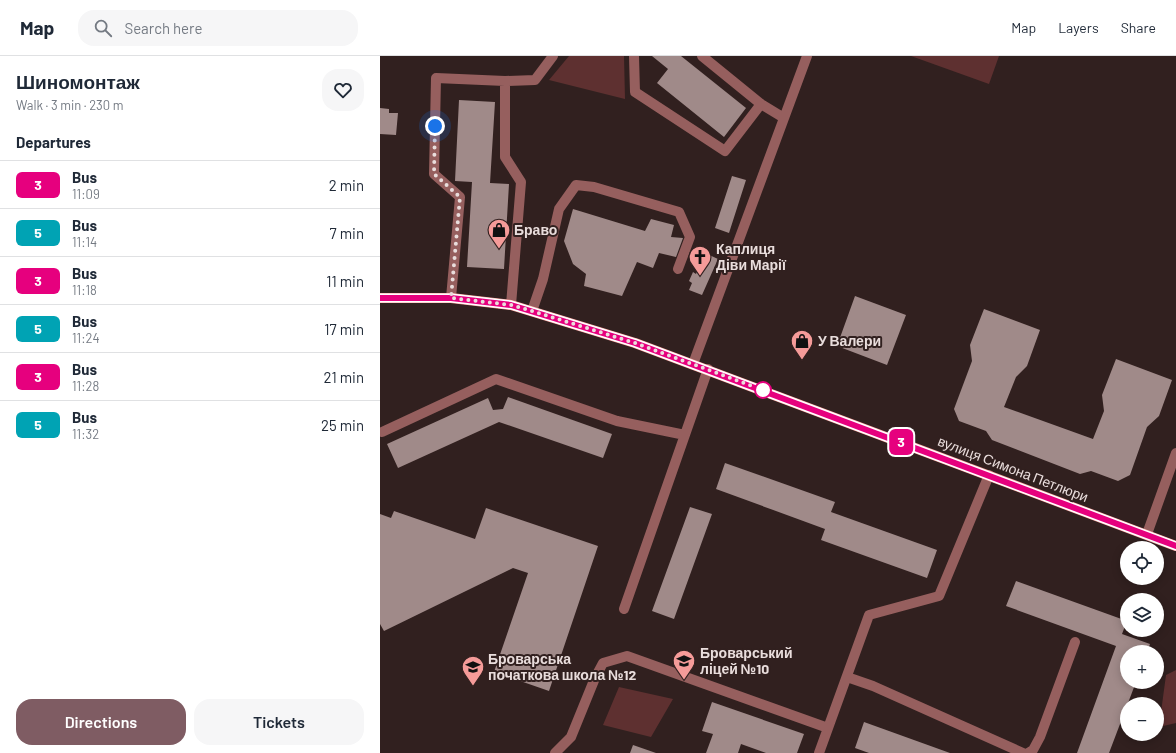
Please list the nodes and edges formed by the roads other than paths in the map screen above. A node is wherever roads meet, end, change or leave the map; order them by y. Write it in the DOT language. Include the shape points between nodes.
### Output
graph roads {
  1 [pos="553,56"];
  2 [pos="634,56"];
  3 [pos="702,56"];
  4 [pos="807,56"];
  5 [pos="505,81"];
  6 [pos="761,104"];
  7 [pos="784,118"];
  8 [pos="678,269"];
  9 [pos="380,298"];
  10 [pos="451,298"];
  11 [pos="511,305"];
  12 [pos="532,311"];
  13 [pos="693,364"];
  14 [pos="708,369"];
  15 [pos="382,432"];
  16 [pos="685,434"];
  17 [pos="1176,453"];
  18 [pos="989,474"];
  19 [pos="1147,534"];
  20 [pos="1176,546"];
  21 [pos="624,609"];
  22 [pos="1075,642"];
  23 [pos="847,676"];
  24 [pos="828,728"];
  25 [pos="555,753"];
  26 [pos="819,753"];
  27 [pos="1023,753"];
  28 [pos="1028,753"];
  1 -- 5 [label="street" via="535,80"];
  2 -- 6 [label="street" via="635,92 725,151"];
  3 -- 6 [label="street"];
  4 -- 7 [label="street"];
  5 -- 10 [label="street" via="436,78 434,174 460,197"];
  5 -- 11 [label="street" via="505,157 521,182"];
  6 -- 7 [label="street"];
  7 -- 13 [label="street"];
  8 -- 12 [label="street" via="690,238 680,212 594,187 576,186 559,209 543,279"];
  9 -- 10 [label="main road, вулиця Симона Петлюри"];
  10 -- 11 [label="main road, вулиця Симона Петлюри"];
  11 -- 12 [label="main road, вулиця Симона Петлюри"];
  12 -- 13 [label="main road, вулиця Симона Петлюри"];
  13 -- 14 [label="main road, вулиця Симона Петлюри"];
  14 -- 16 [label="street"];
  14 -- 18 [label="main road, вулиця Симона Петлюри"];
  15 -- 16 [label="street" via="496,379 616,421"];
  16 -- 21 [label="street"];
  17 -- 19 [label="street"];
  18 -- 19 [label="main road, вулиця Симона Петлюри"];
  18 -- 23 [label="street" via="939,596 870,615"];
  19 -- 20 [label="main road, вулиця Симона Петлюри"];
  22 -- 28 [label="street" via="1040,737 1033,750"];
  23 -- 24 [label="street"];
  23 -- 27 [label="street"];
  24 -- 25 [label="street" via="627,656 603,663 571,737"];
  24 -- 26 [label="street"];
}
